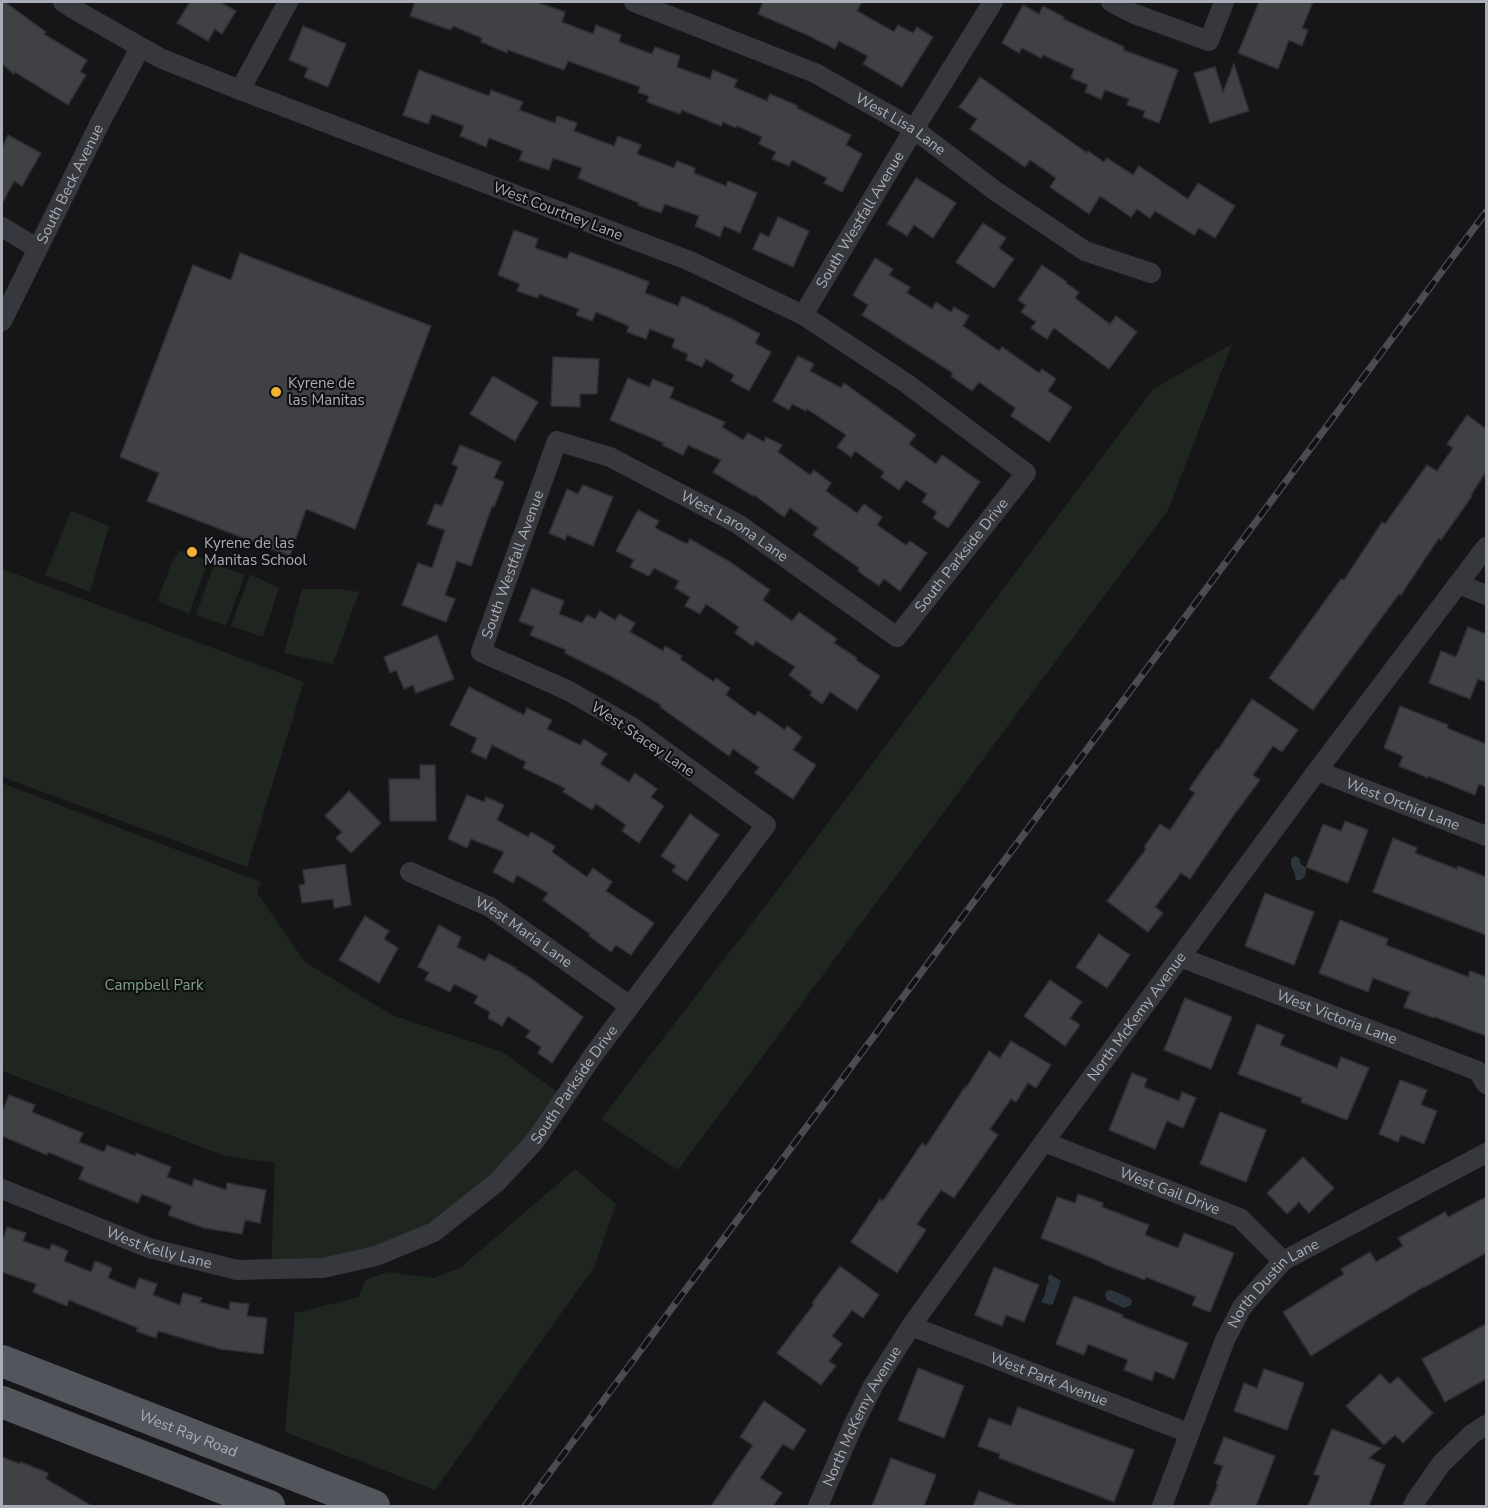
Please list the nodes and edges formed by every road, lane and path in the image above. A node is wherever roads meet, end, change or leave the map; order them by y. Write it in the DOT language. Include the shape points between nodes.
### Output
graph roads {
  1 [pos="63,2"];
  2 [pos="288,2"];
  3 [pos="634,2"];
  4 [pos="993,2"];
  5 [pos="1111,2"];
  6 [pos="1224,2"];
  7 [pos="140,48"];
  8 [pos="240,90"];
  9 [pos="914,129"];
  10 [pos="2,227"];
  11 [pos="37,248"];
  12 [pos="1151,273"];
  13 [pos="803,315"];
  14 [pos="2,321"];
  15 [pos="557,441"];
  16 [pos="1026,473"];
  17 [pos="1486,547"];
  18 [pos="1458,585"];
  19 [pos="1486,595"];
  20 [pos="897,637"];
  21 [pos="481,652"];
  22 [pos="1317,771"];
  23 [pos="766,825"];
  24 [pos="1486,836"];
  25 [pos="410,872"];
  26 [pos="1180,957"];
  27 [pos="630,1006"];
  28 [pos="1486,1084"];
  29 [pos="1044,1142"];
  30 [pos="1486,1153"];
  31 [pos="2,1189"];
  32 [pos="1283,1261"];
  33 [pos="323,1268"];
  34 [pos="911,1326"];
  35 [pos="2,1361"];
  36 [pos="2,1402"];
  37 [pos="1486,1425"];
  38 [pos="1189,1433"];
  39 [pos="269,1506"];
  40 [pos="374,1506"];
  41 [pos="818,1506"];
  42 [pos="1162,1506"];
  43 [pos="1413,1506"];
  1 -- 7 [label="street, West Courtney Lane"];
  2 -- 8 [label="street"];
  3 -- 9 [label="street, West Lisa Lane" via="815,73"];
  4 -- 9 [label="street, South Westfall Avenue"];
  5 -- 6 [label="street" via="1209,41"];
  7 -- 8 [label="street, West Courtney Lane"];
  7 -- 11 [label="street, South Beck Avenue"];
  8 -- 13 [label="street, West Courtney Lane" via="690,261"];
  9 -- 12 [label="street, West Lisa Lane" via="994,190 1085,251"];
  9 -- 13 [label="street, South Westfall Avenue"];
  10 -- 11 [label="street"];
  11 -- 14 [label="street, South Beck Avenue"];
  13 -- 16 [label="street, West Courtney Lane" via="906,383"];
  15 -- 20 [label="street, West Larona Lane" via="610,458 738,524"];
  15 -- 21 [label="street, South Westfall Avenue"];
  16 -- 20 [label="street, South Parkside Drive"];
  17 -- 18 [label="street, North McKemy Avenue"];
  18 -- 19 [label="street"];
  18 -- 22 [label="street, North McKemy Avenue"];
  21 -- 23 [label="street, West Stacey Lane" via="567,690 632,728"];
  22 -- 24 [label="street, West Orchid Lane"];
  22 -- 26 [label="street, North McKemy Avenue"];
  23 -- 27 [label="street, South Parkside Drive"];
  25 -- 27 [label="street, West Maria Lane" via="490,907"];
  26 -- 28 [label="street, West Victoria Lane" via="1478,1071"];
  26 -- 29 [label="street, North McKemy Avenue"];
  27 -- 33 [label="street, South Parkside Drive" via="535,1142 497,1182 434,1232 376,1256"];
  29 -- 32 [label="street, West Gail Drive" via="1240,1218"];
  29 -- 34 [label="street, North McKemy Avenue"];
  30 -- 32 [label="street, North Dustin Lane"];
  31 -- 33 [label="street, West Kelly Lane" via="149,1248 237,1270"];
  32 -- 38 [label="street, North Dustin Lane" via="1242,1307"];
  34 -- 38 [label="street, West Park Avenue"];
  34 -- 41 [label="street, North McKemy Avenue" via="873,1386"];
  35 -- 40 [label="main road, West Ray Road"];
  36 -- 39 [label="main road"];
  37 -- 43 [label="street" via="1441,1464"];
  38 -- 42 [label="street, North Dustin Lane"];
}
